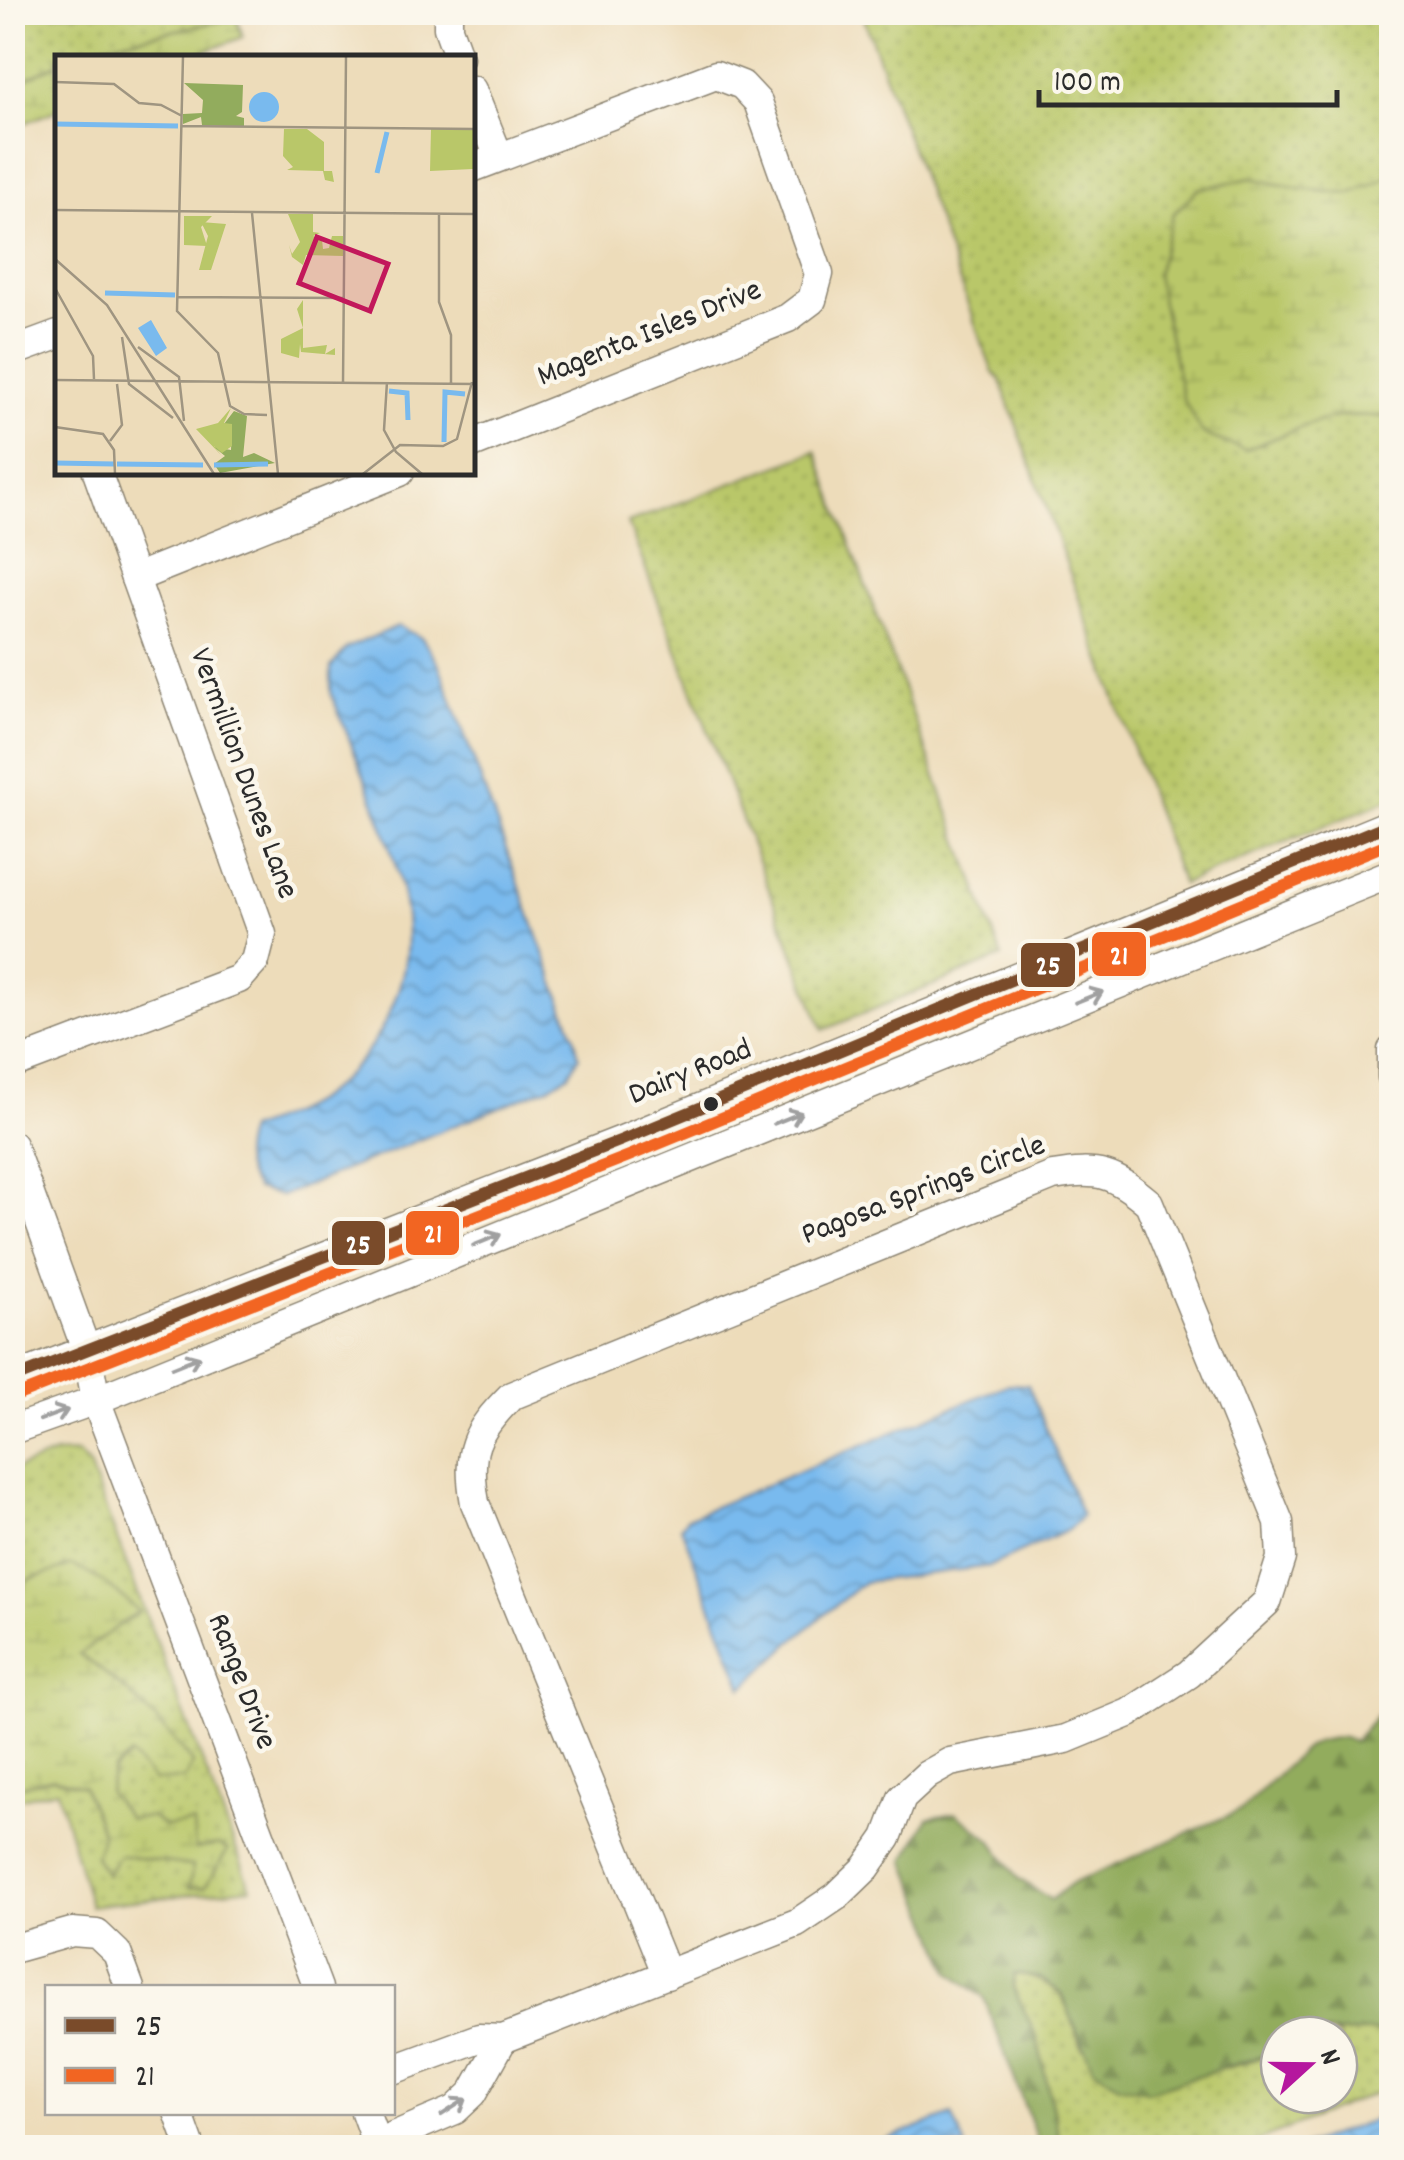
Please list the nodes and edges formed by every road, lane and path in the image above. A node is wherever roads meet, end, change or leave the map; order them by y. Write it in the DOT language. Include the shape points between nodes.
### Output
graph roads {
  1 [pos="448,12"];
  2 [pos="459,55"];
  3 [pos="475,97"];
  4 [pos="500,157"];
  5 [pos="475,167"];
  6 [pos="54,345"];
  7 [pos="12,352"];
  8 [pos="475,443"];
  9 [pos="98,475"];
  10 [pos="392,475"];
  11 [pos="135,578"];
  12 [pos="1392,823"];
  13 [pos="1392,873"];
  14 [pos="1186,907"];
  15 [pos="1202,951"];
  16 [pos="1392,1050"];
  17 [pos="12,1065"];
  18 [pos="1392,1077"];
  19 [pos="622,1140"];
  20 [pos="12,1145"];
  21 [pos="636,1180"];
  22 [pos="87,1352"];
  23 [pos="12,1379"];
  24 [pos="96,1400"];
  25 [pos="12,1430"];
  26 [pos="12,1949"];
  27 [pos="667,1975"];
  28 [pos="129,1985"];
  29 [pos="317,1985"];
  30 [pos="503,2040"];
  31 [pos="395,2069"];
  32 [pos="179,2115"];
  33 [pos="366,2115"];
  34 [pos="378,2145"];
  35 [pos="191,2148"];
  1 -- 2 [label="street"];
  3 -- 4 [label="street"];
  4 -- 5 [label="street, Magenta Isles Drive"];
  4 -- 8 [label="street, Magenta Isles Drive" via="716,75 742,85 758,102 819,274 812,300 788,318"];
  6 -- 7 [label="street"];
  9 -- 11 [label="street, Vermillion Dunes Lane"];
  10 -- 11 [label="street"];
  11 -- 17 [label="street, Vermillion Dunes Lane" via="262,934 256,961 240,979"];
  12 -- 14 [label="street, Dairy Road"];
  13 -- 15 [label="street"];
  14 -- 15 [label="street"];
  14 -- 19 [label="street, Dairy Road"];
  21 -- 15 [label="street, one-way"];
  16 -- 18 [label="street"];
  19 -- 21 [label="street"];
  19 -- 22 [label="street, Dairy Road"];
  20 -- 22 [label="street, Range Drive"];
  24 -- 21 [label="street, one-way"];
  22 -- 23 [label="street, Dairy Road"];
  22 -- 24 [label="street, Range Drive"];
  25 -- 24 [label="street, one-way"];
  24 -- 29 [label="street, Range Drive"];
  26 -- 28 [label="street" via="72,1932 98,1934 117,1953"];
  27 -- 27 [label="street, Pagosa Springs Circle" via="475,1503 469,1469 488,1419 511,1396 1053,1176 1086,1170 1126,1184 1149,1203 1279,1522 1281,1558 1266,1602 1190,1674 1128,1713 1066,1738 950,1762 927,1775 902,1798 866,1868 837,1896 797,1923"];
  27 -- 30 [label="street, Pagosa Springs Circle"];
  30 -- 31 [label="street, Pagosa Springs Circle" via="479,2038"];
  34 -- 30 [label="street, one-way" via="454,2110 473,2093"];
  32 -- 35 [label="street"];
  33 -- 34 [label="street"];
}
